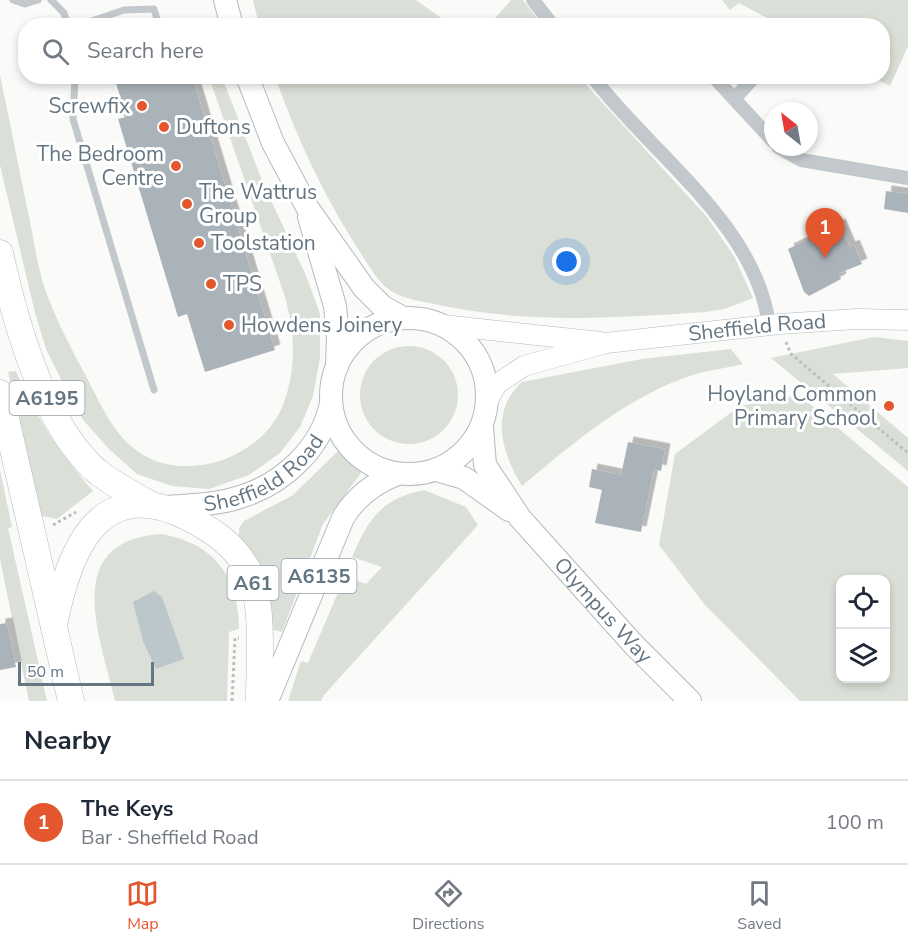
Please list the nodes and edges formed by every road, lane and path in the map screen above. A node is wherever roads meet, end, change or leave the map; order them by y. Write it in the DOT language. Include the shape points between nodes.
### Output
graph roads {
  1 [pos="13,0"];
  2 [pos="38,0"];
  3 [pos="51,0"];
  4 [pos="225,0"];
  5 [pos="533,0"];
  6 [pos="66,18"];
  7 [pos="100,18"];
  8 [pos="157,18"];
  9 [pos="230,18"];
  10 [pos="547,18"];
  11 [pos="75,84"];
  12 [pos="250,84"];
  13 [pos="599,84"];
  14 [pos="720,84"];
  15 [pos="748,84"];
  16 [pos="734,99"];
  17 [pos="764,131"];
  18 [pos="794,156"];
  19 [pos="908,178"];
  20 [pos="307,207"];
  21 [pos="0,253"];
  22 [pos="403,318"];
  23 [pos="908,320"];
  24 [pos="774,324"];
  25 [pos="443,325"];
  26 [pos="606,343"];
  27 [pos="337,366"];
  28 [pos="153,390"];
  29 [pos="0,393"];
  30 [pos="488,400"];
  31 [pos="331,401"];
  32 [pos="482,427"];
  33 [pos="908,453"];
  34 [pos="436,470"];
  35 [pos="397,474"];
  36 [pos="159,506"];
  37 [pos="77,511"];
  38 [pos="520,518"];
  39 [pos="31,531"];
  40 [pos="54,625"];
  41 [pos="258,638"];
  42 [pos="71,701"];
  43 [pos="232,701"];
  44 [pos="260,701"];
  45 [pos="267,701"];
  46 [pos="690,701"];
  1 -- 2 [label="lane" via="25,4"];
  3 -- 6 [label="lane"];
  4 -- 9 [label="main road"];
  5 -- 10 [label="street"];
  7 -- 8 [label="lane" via="124,10 154,9"];
  11 -- 28 [label="lane" via="73,119"];
  12 -- 20 [label="main road" via="273,143"];
  13 -- 24 [label="street" via="721,219 753,273"];
  14 -- 16 [label="street"];
  15 -- 16 [label="street"];
  16 -- 17 [label="street"];
  18 -- 19 [label="street"];
  20 -- 22 [label="main road" via="358,280 383,307"];
  20 -- 27 [label="main road" via="335,306"];
  21 -- 36 [label="highway, A6195" via="27,351 59,421 99,472"];
  22 -- 25 [label="main road" via="421,318"];
  22 -- 27 [label="main road" via="361,334"];
  23 -- 24 [label="main road, Sheffield Road"];
  24 -- 26 [label="main road, Sheffield Road"];
  24 -- 33 [label="path" via="791,354"];
  25 -- 26 [label="main road, Sheffield Road"];
  25 -- 30 [label="main road" via="477,356"];
  26 -- 30 [label="main road, Sheffield Road" via="520,368 497,384"];
  27 -- 31 [label="main road"];
  29 -- 39 [label="highway, A6195"];
  30 -- 32 [label="main road"];
  31 -- 35 [label="main road" via="337,427 352,449 372,465"];
  31 -- 36 [label="main road, Sheffield Road" via="327,421 315,443 277,480 218,503"];
  32 -- 34 [label="main road" via="463,453"];
  32 -- 38 [label="main road, Olympus Way" via="485,465"];
  34 -- 35 [label="main road"];
  34 -- 38 [label="main road, Olympus Way" via="464,478"];
  35 -- 45 [label="main road, A6135" via="365,492 343,518"];
  36 -- 40 [label="highway" via="120,509 95,523 66,570"];
  36 -- 41 [label="highway, A61" via="204,525 235,549 252,581"];
  37 -- 39 [label="path" via="60,523"];
  38 -- 46 [label="main road, Olympus Way"];
  39 -- 40 [label="highway, A6195"];
  40 -- 42 [label="highway"];
  41 -- 43 [label="path" via="235,638"];
  41 -- 44 [label="highway, A61"];
}
